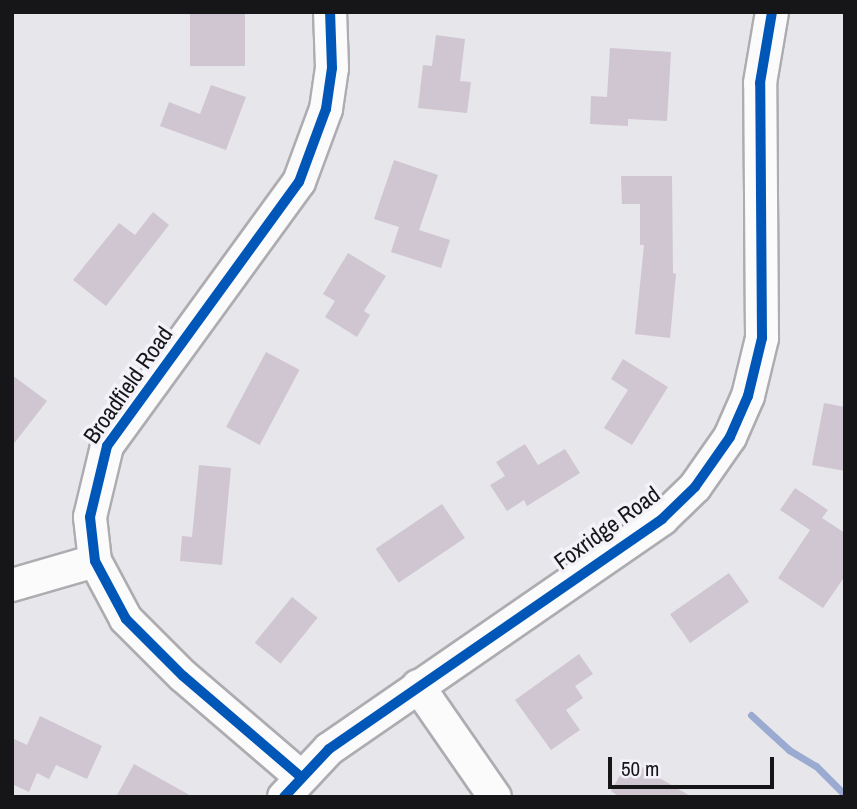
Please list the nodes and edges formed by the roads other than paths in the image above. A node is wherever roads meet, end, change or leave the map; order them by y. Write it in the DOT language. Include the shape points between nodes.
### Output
graph roads {
  1 [pos="330,12"];
  2 [pos="772,12"];
  3 [pos="95,561"];
  4 [pos="12,585"];
  5 [pos="418,686"];
  6 [pos="293,787"];
  7 [pos="495,797"];
  1 -- 3 [label="street, Broadfield Road" via="332,68 318,139 290,196 107,446 91,502"];
  2 -- 5 [label="street, Foxridge Road" via="760,83 762,338 748,396 730,437 695,487 662,519"];
  3 -- 4 [label="street"];
  3 -- 6 [label="street, Broadfield Road" via="107,589 137,633"];
  5 -- 6 [label="street, Foxridge Road" via="329,749"];
  5 -- 7 [label="street"];
}
